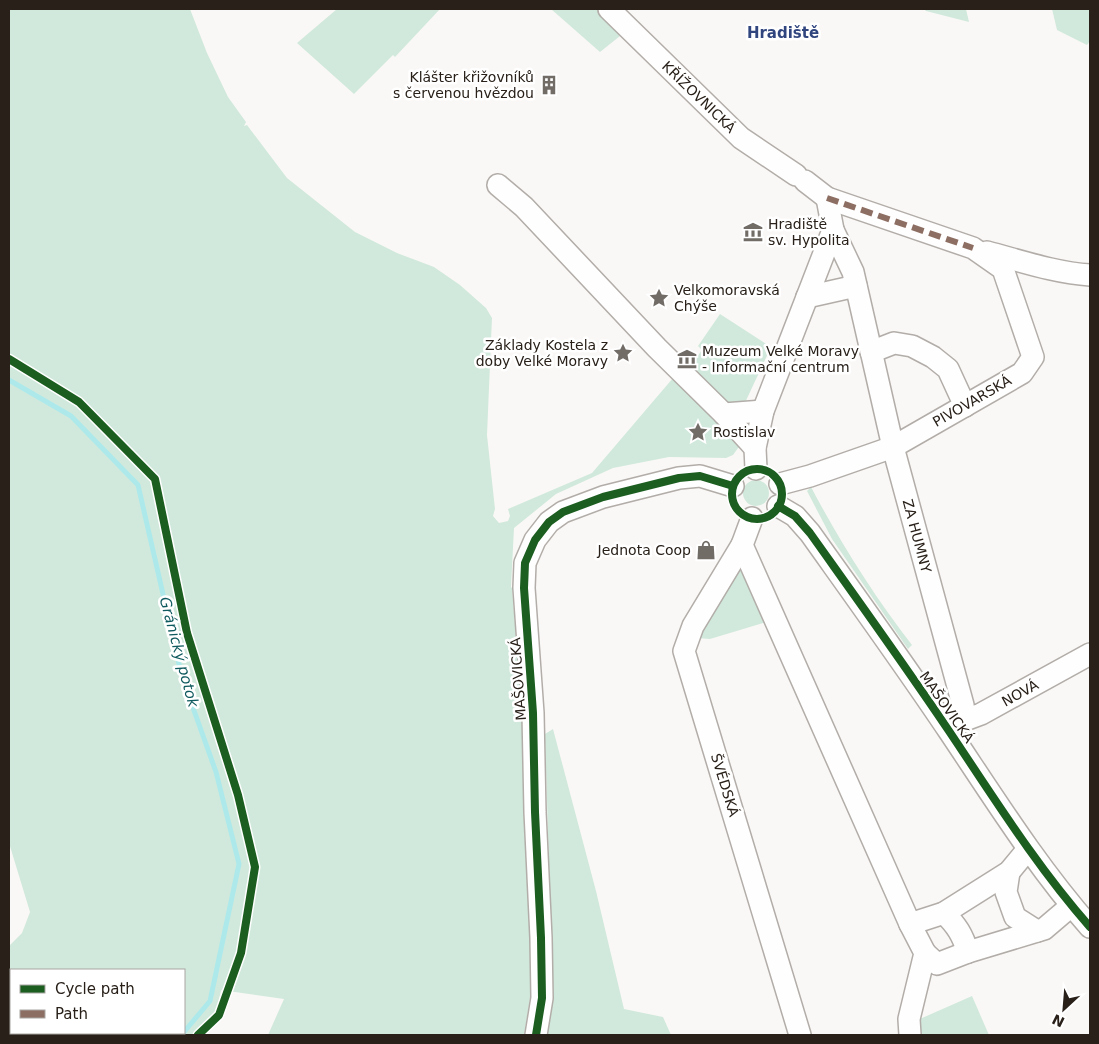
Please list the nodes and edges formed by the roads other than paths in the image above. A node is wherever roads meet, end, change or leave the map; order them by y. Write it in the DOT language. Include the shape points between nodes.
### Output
graph roads {
  1 [pos="609,9"];
  2 [pos="498,185"];
  3 [pos="827,198"];
  4 [pos="833,230"];
  5 [pos="973,248"];
  6 [pos="1090,275"];
  7 [pos="856,286"];
  8 [pos="807,297"];
  9 [pos="871,352"];
  10 [pos="965,406"];
  11 [pos="763,411"];
  12 [pos="724,414"];
  13 [pos="892,447"];
  14 [pos="754,448"];
  15 [pos="756,469"];
  16 [pos="780,484"];
  17 [pos="733,486"];
  18 [pos="778,506"];
  19 [pos="752,518"];
  20 [pos="742,545"];
  21 [pos="1090,654"];
  22 [pos="957,725"];
  23 [pos="1028,849"];
  24 [pos="1009,872"];
  25 [pos="1071,906"];
  26 [pos="944,913"];
  27 [pos="910,924"];
  28 [pos="1090,928"];
  29 [pos="1037,931"];
  30 [pos="968,952"];
  31 [pos="925,953"];
  32 [pos="536,1035"];
  33 [pos="800,1035"];
  34 [pos="910,1035"];
  1 -- 3 [label="street, KŘÍŽOVNICKÁ" via="742,138"];
  2 -- 12 [label="street"];
  3 -- 4 [label="street"];
  3 -- 5 [label="street, PIVOVARSKÁ"];
  4 -- 7 [label="street, ZA HUMNY" via="853,272"];
  4 -- 8 [label="street"];
  5 -- 6 [label="street"];
  5 -- 10 [label="street, PIVOVARSKÁ" via="1003,269 1033,357 1022,373"];
  7 -- 8 [label="street"];
  7 -- 9 [label="street, ZA HUMNY"];
  8 -- 11 [label="street"];
  9 -- 10 [label="street" via="894,343 912,346 933,357 948,369"];
  9 -- 13 [label="street, ZA HUMNY"];
  10 -- 13 [label="street, PIVOVARSKÁ"];
  11 -- 12 [label="street"];
  11 -- 14 [label="street"];
  12 -- 14 [label="street"];
  13 -- 16 [label="street, PIVOVARSKÁ"];
  13 -- 22 [label="street, ZA HUMNY" via="963,705"];
  14 -- 15 [label="street"];
  15 -- 16 [label="street" via="770,473"];
  15 -- 17 [label="street" via="743,472"];
  16 -- 18 [label="street"];
  17 -- 19 [label="street" via="732,499 736,508"];
  17 -- 32 [label="street, MAŠOVICKÁ" via="700,476 603,497 563,512 549,522 535,540 525,563 541,938 542,998"];
  18 -- 19 [label="street" via="768,516"];
  18 -- 22 [label="street, MAŠOVICKÁ" via="795,516 810,533"];
  19 -- 20 [label="street, ŠVÉDSKÁ"];
  20 -- 27 [label="street"];
  20 -- 33 [label="street, ŠVÉDSKÁ" via="693,626 684,651"];
  21 -- 22 [label="street, NOVÁ"];
  22 -- 23 [label="street, MAŠOVICKÁ"];
  23 -- 24 [label="street"];
  23 -- 25 [label="street, MAŠOVICKÁ"];
  24 -- 26 [label="street"];
  24 -- 29 [label="street" via="1006,892 1015,917"];
  25 -- 28 [label="street, MAŠOVICKÁ"];
  25 -- 29 [label="street" via="1044,929"];
  26 -- 27 [label="street"];
  26 -- 30 [label="street" via="956,924"];
  27 -- 31 [label="street"];
  29 -- 30 [label="street"];
  30 -- 31 [label="street" via="937,964"];
  31 -- 34 [label="street" via="909,1019"];
}
